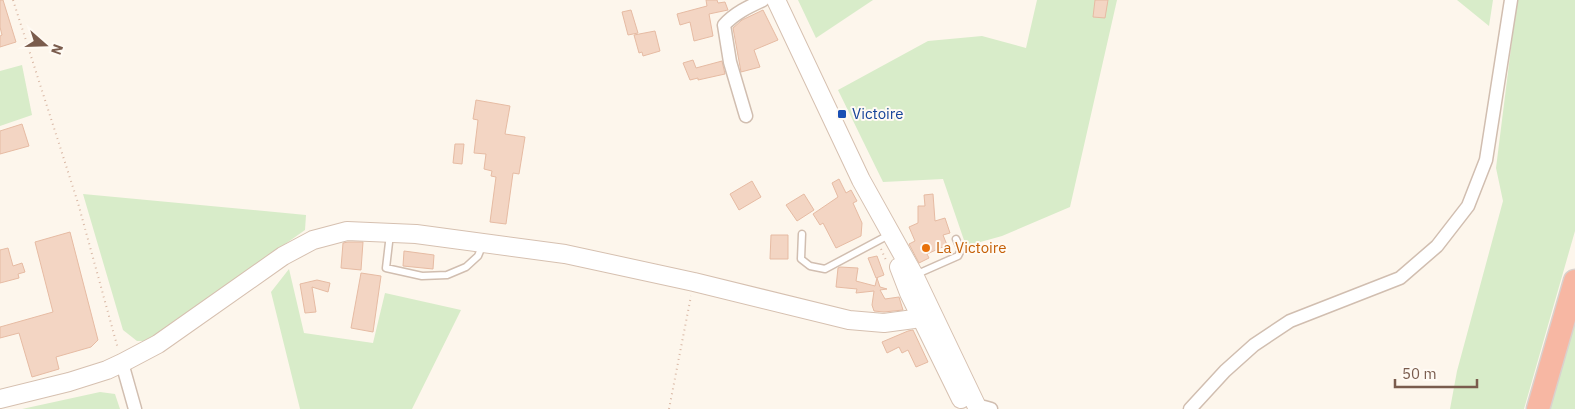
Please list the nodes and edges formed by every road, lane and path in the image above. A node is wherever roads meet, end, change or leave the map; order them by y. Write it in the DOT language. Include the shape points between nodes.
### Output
graph roads {
  1 [pos="12,0"];
  2 [pos="764,0"];
  3 [pos="776,0"];
  4 [pos="1511,0"];
  5 [pos="746,116"];
  6 [pos="869,195"];
  7 [pos="391,233"];
  8 [pos="802,234"];
  9 [pos="885,237"];
  10 [pos="956,240"];
  11 [pos="483,243"];
  12 [pos="910,278"];
  13 [pos="1575,281"];
  14 [pos="694,282"];
  15 [pos="925,298"];
  16 [pos="920,316"];
  17 [pos="122,363"];
  18 [pos="950,364"];
  19 [pos="0,399"];
  20 [pos="135,409"];
  21 [pos="669,409"];
  22 [pos="965,409"];
  23 [pos="978,409"];
  24 [pos="992,409"];
  25 [pos="1190,409"];
  26 [pos="1538,409"];
  1 -- 17 [label="path" via="78,203"];
  2 -- 5 [label="street" via="745,8 724,25 730,62"];
  3 -- 6 [label="street"];
  4 -- 25 [label="street" via="1486,160 1468,206 1438,246 1400,278 1290,322 1254,345"];
  6 -- 9 [label="street"];
  6 -- 12 [label="street"];
  7 -- 11 [label="street"];
  7 -- 11 [label="lane" via="386,268 422,276 447,275 466,266 478,256"];
  7 -- 17 [label="street" via="348,231 312,240 283,256 158,344"];
  8 -- 9 [label="lane" via="801,258 810,266 825,268"];
  9 -- 12 [label="street"];
  10 -- 12 [label="lane" via="961,250 958,256"];
  11 -- 14 [label="street" via="565,254"];
  12 -- 15 [label="street"];
  12 -- 16 [label="street" via="909,293"];
  13 -- 26 [label="highway"];
  14 -- 16 [label="street" via="850,320 884,323"];
  14 -- 21 [label="path"];
  15 -- 16 [label="street"];
  15 -- 18 [label="street"];
  16 -- 18 [label="street"];
  17 -- 19 [label="street" via="69,382"];
  17 -- 20 [label="street"];
  18 -- 22 [label="street"];
  18 -- 23 [label="street" via="967,405"];
  23 -- 24 [label="street"];
}
